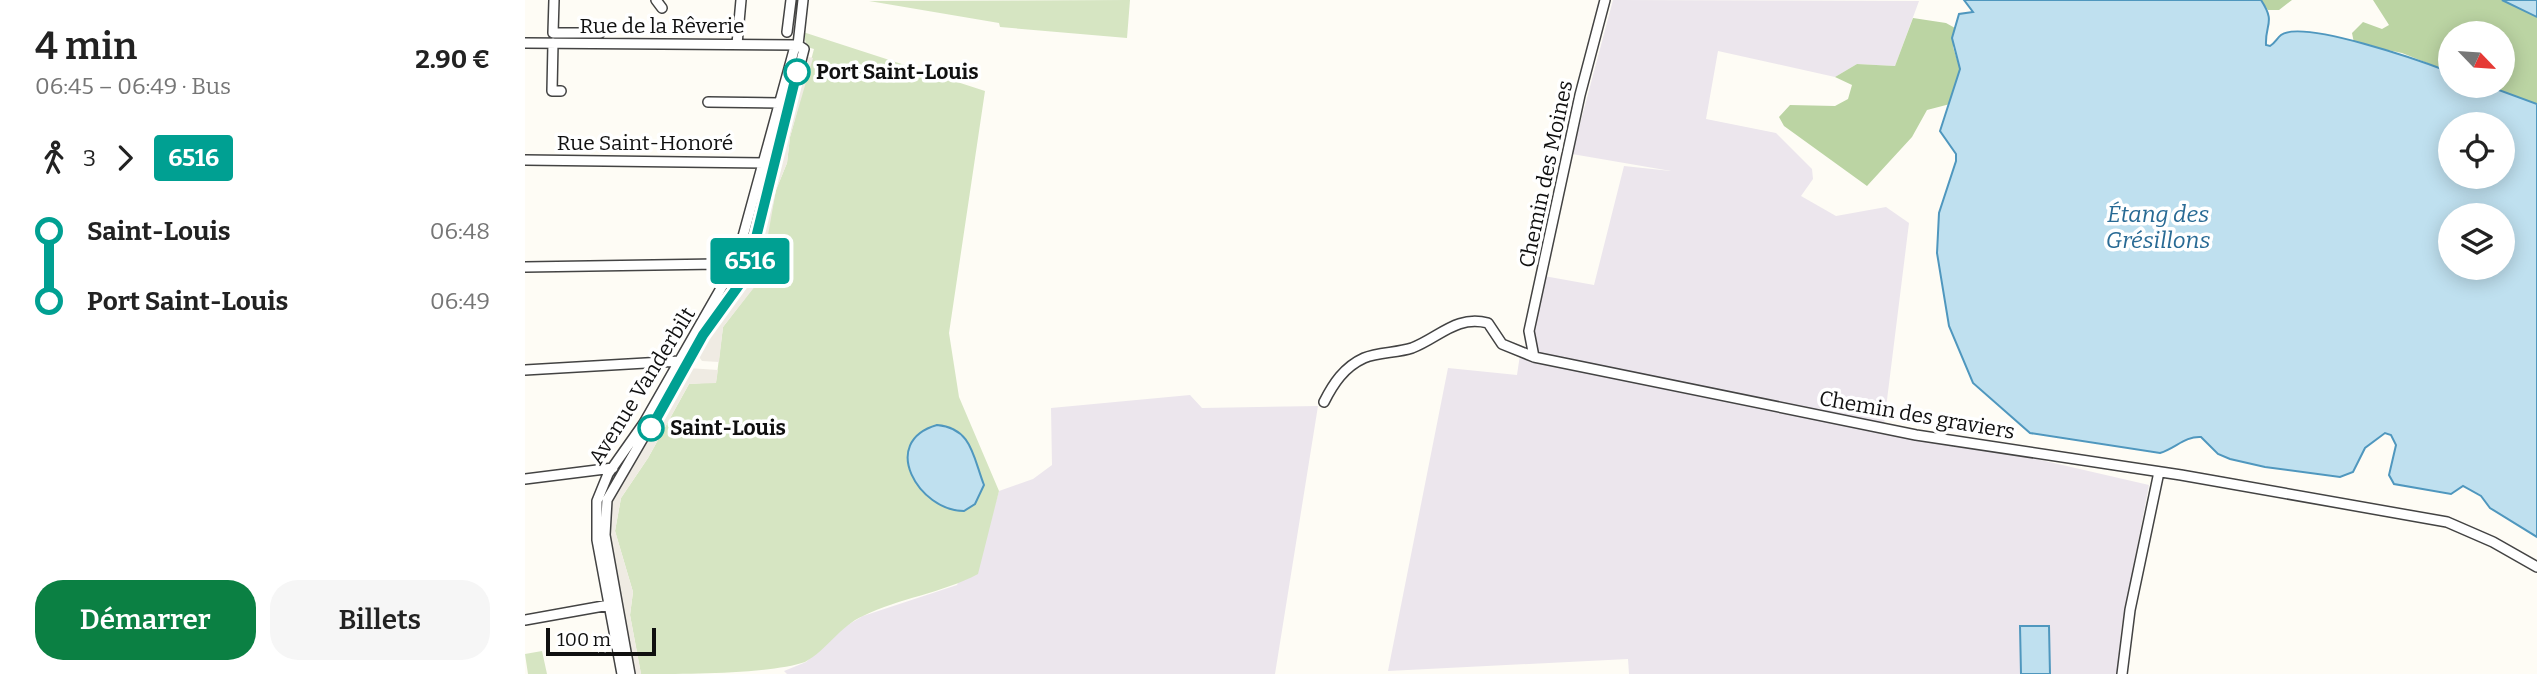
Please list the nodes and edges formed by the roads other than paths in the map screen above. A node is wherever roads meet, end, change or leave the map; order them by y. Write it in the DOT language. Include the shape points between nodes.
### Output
graph roads {
  1 [pos="554,0"];
  2 [pos="741,0"];
  3 [pos="1605,0"];
  4 [pos="798,1"];
  5 [pos="787,32"];
  6 [pos="600,33"];
  7 [pos="553,38"];
  8 [pos="525,43"];
  9 [pos="737,44"];
  10 [pos="798,45"];
  11 [pos="561,91"];
  12 [pos="708,102"];
  13 [pos="780,103"];
  14 [pos="525,160"];
  15 [pos="764,163"];
  16 [pos="525,267"];
  17 [pos="732,269"];
  18 [pos="1534,357"];
  19 [pos="680,361"];
  20 [pos="525,370"];
  21 [pos="1324,402"];
  22 [pos="613,468"];
  23 [pos="2159,472"];
  24 [pos="525,479"];
  25 [pos="2537,567"];
  26 [pos="609,605"];
  27 [pos="525,620"];
  28 [pos="622,674"];
  29 [pos="631,674"];
  30 [pos="2122,674"];
  1 -- 7 [label="street"];
  2 -- 9 [label="street"];
  3 -- 18 [label="street, Chemin des Moines" via="1529,331"];
  4 -- 5 [label="street"];
  4 -- 10 [label="street, Avenue Vanderbilt"];
  6 -- 7 [label="street"];
  7 -- 8 [label="street, Rue de la Rêverie"];
  7 -- 9 [label="street, Rue de la Rêverie"];
  7 -- 11 [label="street" via="552,91"];
  9 -- 10 [label="street, Rue de la Rêverie"];
  10 -- 13 [label="street, Avenue Vanderbilt"];
  10 -- 29 [label="street, Avenue Vanderbilt" via="804,49 746,277 703,335 607,500 605,535"];
  12 -- 13 [label="street"];
  13 -- 15 [label="street, Avenue Vanderbilt"];
  14 -- 15 [label="street, Rue Saint-Honoré"];
  15 -- 17 [label="street, Avenue Vanderbilt"];
  16 -- 17 [label="street" via="718,264"];
  17 -- 19 [label="street, Avenue Vanderbilt"];
  18 -- 21 [label="street, Chemin des graviers" via="1502,344 1488,323 1461,321 1410,349 1364,358 1336,378"];
  18 -- 23 [label="street, Chemin des graviers" via="1916,435"];
  19 -- 20 [label="street"];
  19 -- 22 [label="street, Avenue Vanderbilt"];
  22 -- 24 [label="street"];
  22 -- 26 [label="street, Avenue Vanderbilt" via="600,491 595,520"];
  23 -- 25 [label="street, Chemin des graviers" via="2447,522"];
  23 -- 30 [label="street" via="2130,610"];
  26 -- 27 [label="street"];
  26 -- 28 [label="street, Avenue Vanderbilt"];
}
